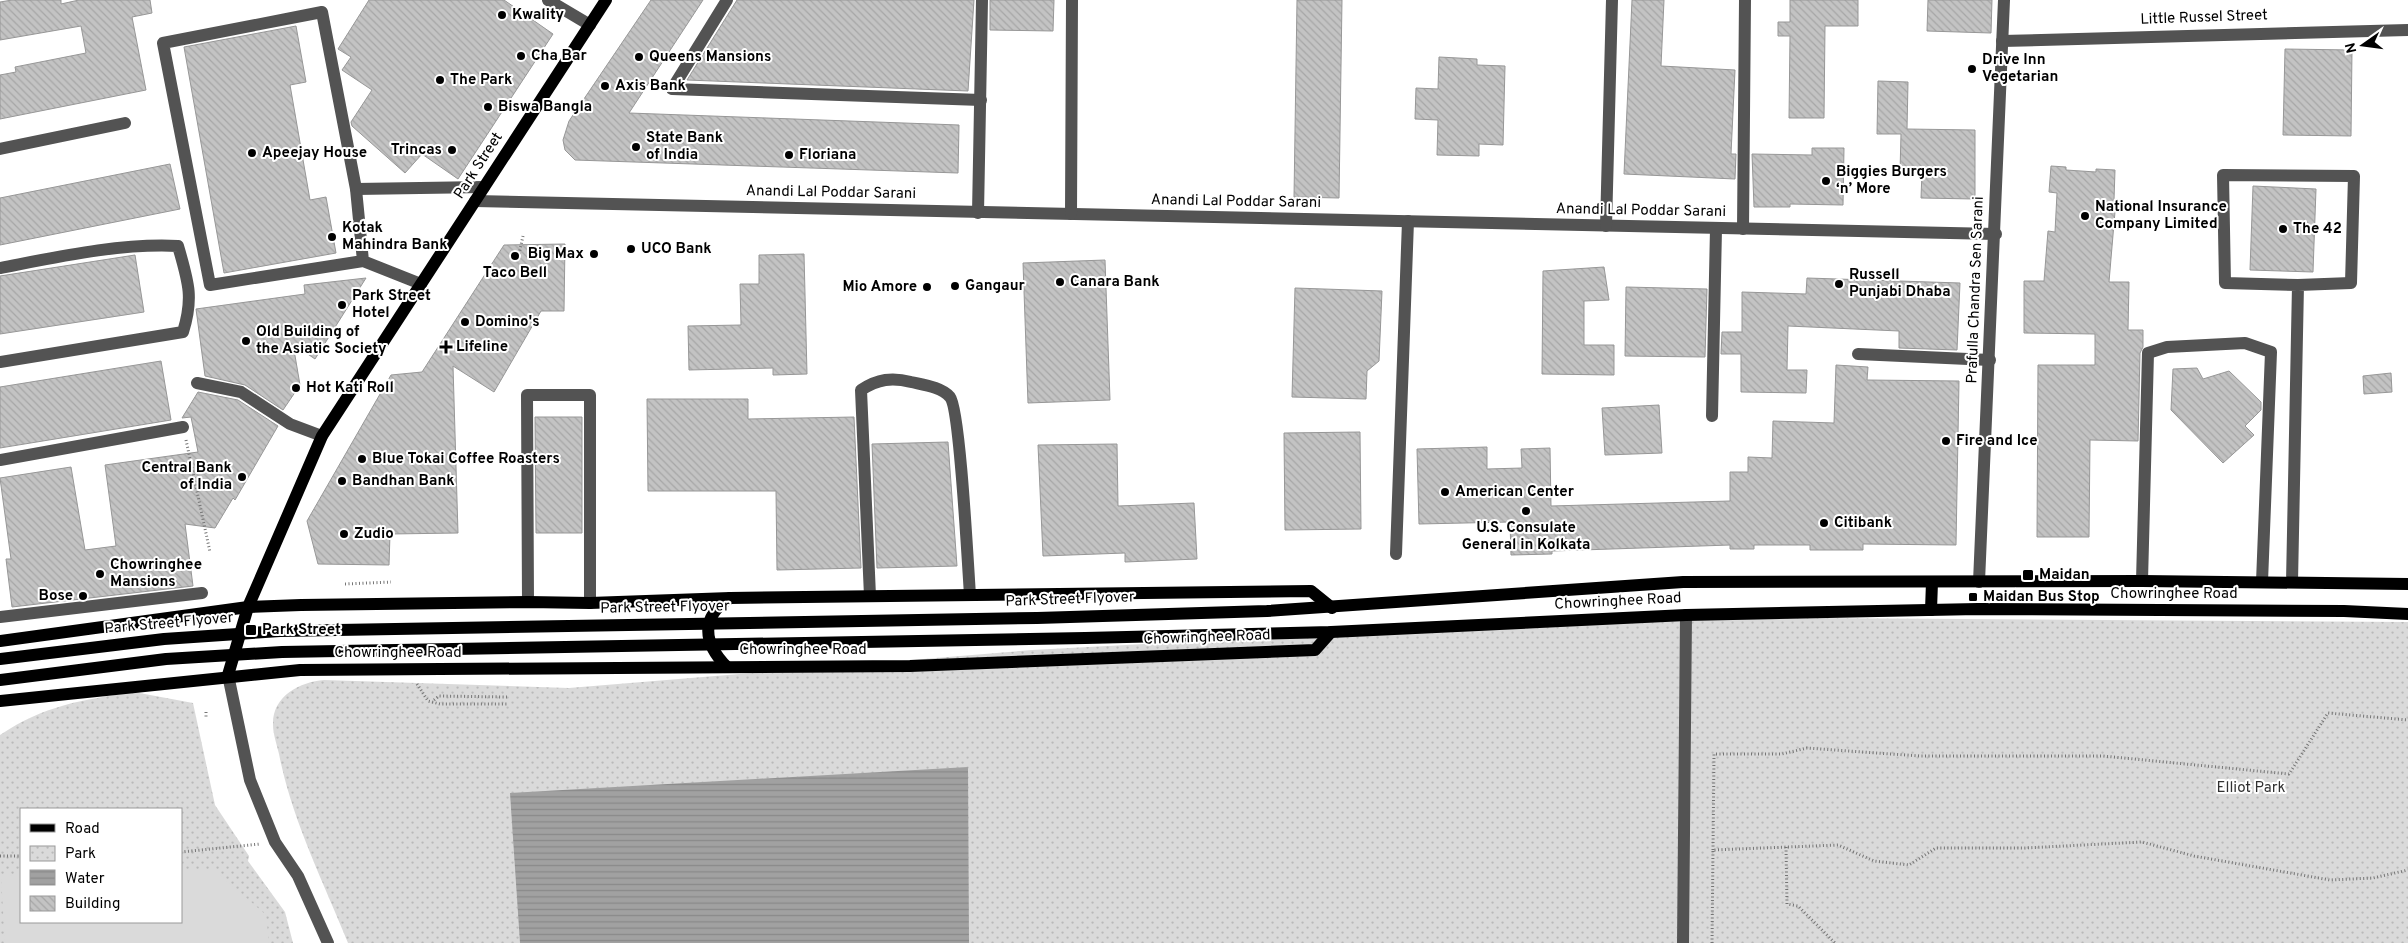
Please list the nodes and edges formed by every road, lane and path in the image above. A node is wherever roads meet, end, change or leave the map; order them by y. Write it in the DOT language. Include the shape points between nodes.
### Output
graph roads {
  1 [pos="548,0"];
  2 [pos="606,0"];
  3 [pos="726,0"];
  4 [pos="982,0"];
  5 [pos="1072,0"];
  6 [pos="1612,0"];
  7 [pos="1745,0"];
  8 [pos="2004,0"];
  9 [pos="590,24"];
  10 [pos="2408,30"];
  11 [pos="2002,40"];
  12 [pos="981,100"];
  13 [pos="125,123"];
  14 [pos="0,149"];
  15 [pos="484,187"];
  16 [pos="356,189"];
  17 [pos="476,201"];
  18 [pos="978,213"];
  19 [pos="1071,214"];
  20 [pos="1408,221"];
  21 [pos="1606,226"];
  22 [pos="1716,229"];
  23 [pos="1743,229"];
  24 [pos="1996,234"];
  25 [pos="523,236"];
  26 [pos="519,254"];
  27 [pos="363,261"];
  28 [pos="0,268"];
  29 [pos="421,284"];
  30 [pos="2298,286"];
  31 [pos="1858,354"];
  32 [pos="1990,360"];
  33 [pos="0,362"];
  34 [pos="197,383"];
  35 [pos="1712,416"];
  36 [pos="183,427"];
  37 [pos="322,436"];
  38 [pos="0,460"];
  39 [pos="210,552"];
  40 [pos="1396,554"];
  41 [pos="2142,581"];
  42 [pos="391,582"];
  43 [pos="1932,582"];
  44 [pos="1979,582"];
  45 [pos="2262,582"];
  46 [pos="2292,582"];
  47 [pos="345,584"];
  48 [pos="2408,584"];
  49 [pos="202,593"];
  50 [pos="970,595"];
  51 [pos="870,596"];
  52 [pos="730,598"];
  53 [pos="528,602"];
  54 [pos="590,603"];
  55 [pos="248,607"];
  56 [pos="1332,608"];
  57 [pos="1931,610"];
  58 [pos="2408,614"];
  59 [pos="1686,615"];
  60 [pos="0,617"];
  61 [pos="1331,632"];
  62 [pos="0,641"];
  63 [pos="0,659"];
  64 [pos="727,667"];
  65 [pos="228,676"];
  66 [pos="0,680"];
  67 [pos="424,694"];
  68 [pos="507,697"];
  69 [pos="0,701"];
  70 [pos="433,701"];
  71 [pos="507,704"];
  72 [pos="206,712"];
  73 [pos="206,719"];
  74 [pos="2408,720"];
  75 [pos="275,842"];
  76 [pos="1786,847"];
  77 [pos="1713,850"];
  78 [pos="182,852"];
  79 [pos="0,856"];
  80 [pos="20,856"];
  81 [pos="2408,870"];
  82 [pos="328,943"];
  83 [pos="1683,943"];
  84 [pos="1712,943"];
  85 [pos="1835,943"];
  1 -- 9 [label="street"];
  2 -- 9 [label="main road, Park Street"];
  3 -- 12 [label="street" via="672,89"];
  4 -- 12 [label="street"];
  5 -- 19 [label="street"];
  6 -- 21 [label="street"];
  7 -- 23 [label="street"];
  8 -- 11 [label="street, Prafulla Chandra Sen Sarani"];
  9 -- 15 [label="main road, Park Street"];
  10 -- 11 [label="street, Little Russel Street"];
  11 -- 24 [label="street, Prafulla Chandra Sen Sarani"];
  12 -- 18 [label="street"];
  13 -- 14 [label="street"];
  15 -- 16 [label="street"];
  15 -- 17 [label="main road, Park Street"];
  16 -- 27 [label="street"];
  16 -- 27 [label="street" via="322,12 163,43 210,285"];
  17 -- 18 [label="street, Anandi Lal Poddar Sarani"];
  17 -- 29 [label="main road, Park Street"];
  18 -- 19 [label="street, Anandi Lal Poddar Sarani"];
  19 -- 20 [label="street, Anandi Lal Poddar Sarani"];
  20 -- 21 [label="street, Anandi Lal Poddar Sarani"];
  20 -- 40 [label="street"];
  21 -- 22 [label="street, Anandi Lal Poddar Sarani"];
  22 -- 23 [label="street, Anandi Lal Poddar Sarani"];
  22 -- 35 [label="street"];
  23 -- 24 [label="street, Anandi Lal Poddar Sarani"];
  24 -- 32 [label="street, Prafulla Chandra Sen Sarani"];
  25 -- 26 [label="path"];
  27 -- 29 [label="street"];
  28 -- 33 [label="street" via="153,245 178,246 188,278 190,310 183,332"];
  29 -- 37 [label="main road, Park Street"];
  30 -- 30 [label="street" via="2351,283 2354,176 2223,175 2225,283"];
  30 -- 46 [label="street"];
  31 -- 32 [label="street"];
  32 -- 44 [label="street, Prafulla Chandra Sen Sarani"];
  34 -- 37 [label="street" via="241,392 290,424"];
  36 -- 38 [label="street"];
  36 -- 39 [label="path"];
  37 -- 55 [label="main road, Park Street"];
  41 -- 44 [label="main road, Chowringhee Road"];
  41 -- 45 [label="main road, Chowringhee Road"];
  41 -- 45 [label="street" via="2148,353 2167,347 2245,343 2270,352"];
  42 -- 47 [label="path"];
  43 -- 44 [label="main road, Chowringhee Road"];
  43 -- 56 [label="main road, Chowringhee Road" via="1683,582"];
  43 -- 57 [label="main road"];
  45 -- 46 [label="main road, Chowringhee Road"];
  46 -- 48 [label="main road, Chowringhee Road"];
  49 -- 60 [label="street"];
  50 -- 51 [label="main road"];
  50 -- 51 [label="street" via="957,429 951,398 938,389 898,378 875,380 861,390"];
  50 -- 56 [label="main road" via="1311,591"];
  51 -- 52 [label="main road"];
  52 -- 54 [label="main road"];
  52 -- 64 [label="main road" via="715,611 708,630 712,651"];
  53 -- 54 [label="main road"];
  53 -- 54 [label="street" via="527,395 590,395"];
  53 -- 55 [label="main road"];
  55 -- 62 [label="main road"];
  55 -- 65 [label="main road, Park Street"];
  56 -- 63 [label="main road, Park Street Flyover" via="1037,618 280,631 164,639"];
  57 -- 58 [label="main road, Chowringhee Road"];
  57 -- 59 [label="main road, Chowringhee Road"];
  59 -- 61 [label="main road, Chowringhee Road"];
  59 -- 83 [label="street"];
  61 -- 64 [label="main road, Chowringhee Road" via="1315,650 910,666"];
  61 -- 66 [label="main road" via="282,652 166,659"];
  64 -- 65 [label="main road, Chowringhee Road" via="300,670"];
  65 -- 69 [label="main road, Chowringhee Road"];
  65 -- 75 [label="street" via="250,780"];
  67 -- 70 [label="path" via="428,701"];
  68 -- 70 [label="path" via="439,696"];
  70 -- 71 [label="path" via="440,704"];
  72 -- 73 [label="path"];
  74 -- 77 [label="path" via="2328,713 2289,774 2103,756 1920,756 1807,748 1782,754 1714,754"];
  75 -- 78 [label="path"];
  75 -- 82 [label="street" via="298,876"];
  76 -- 77 [label="path"];
  76 -- 81 [label="path" via="1838,845 1874,861 1909,865 1936,848 2025,848 2142,842 2194,856 2330,880 2373,878"];
  76 -- 85 [label="path" via="1787,904 1798,906"];
  77 -- 84 [label="path"];
  79 -- 80 [label="path"];
}
